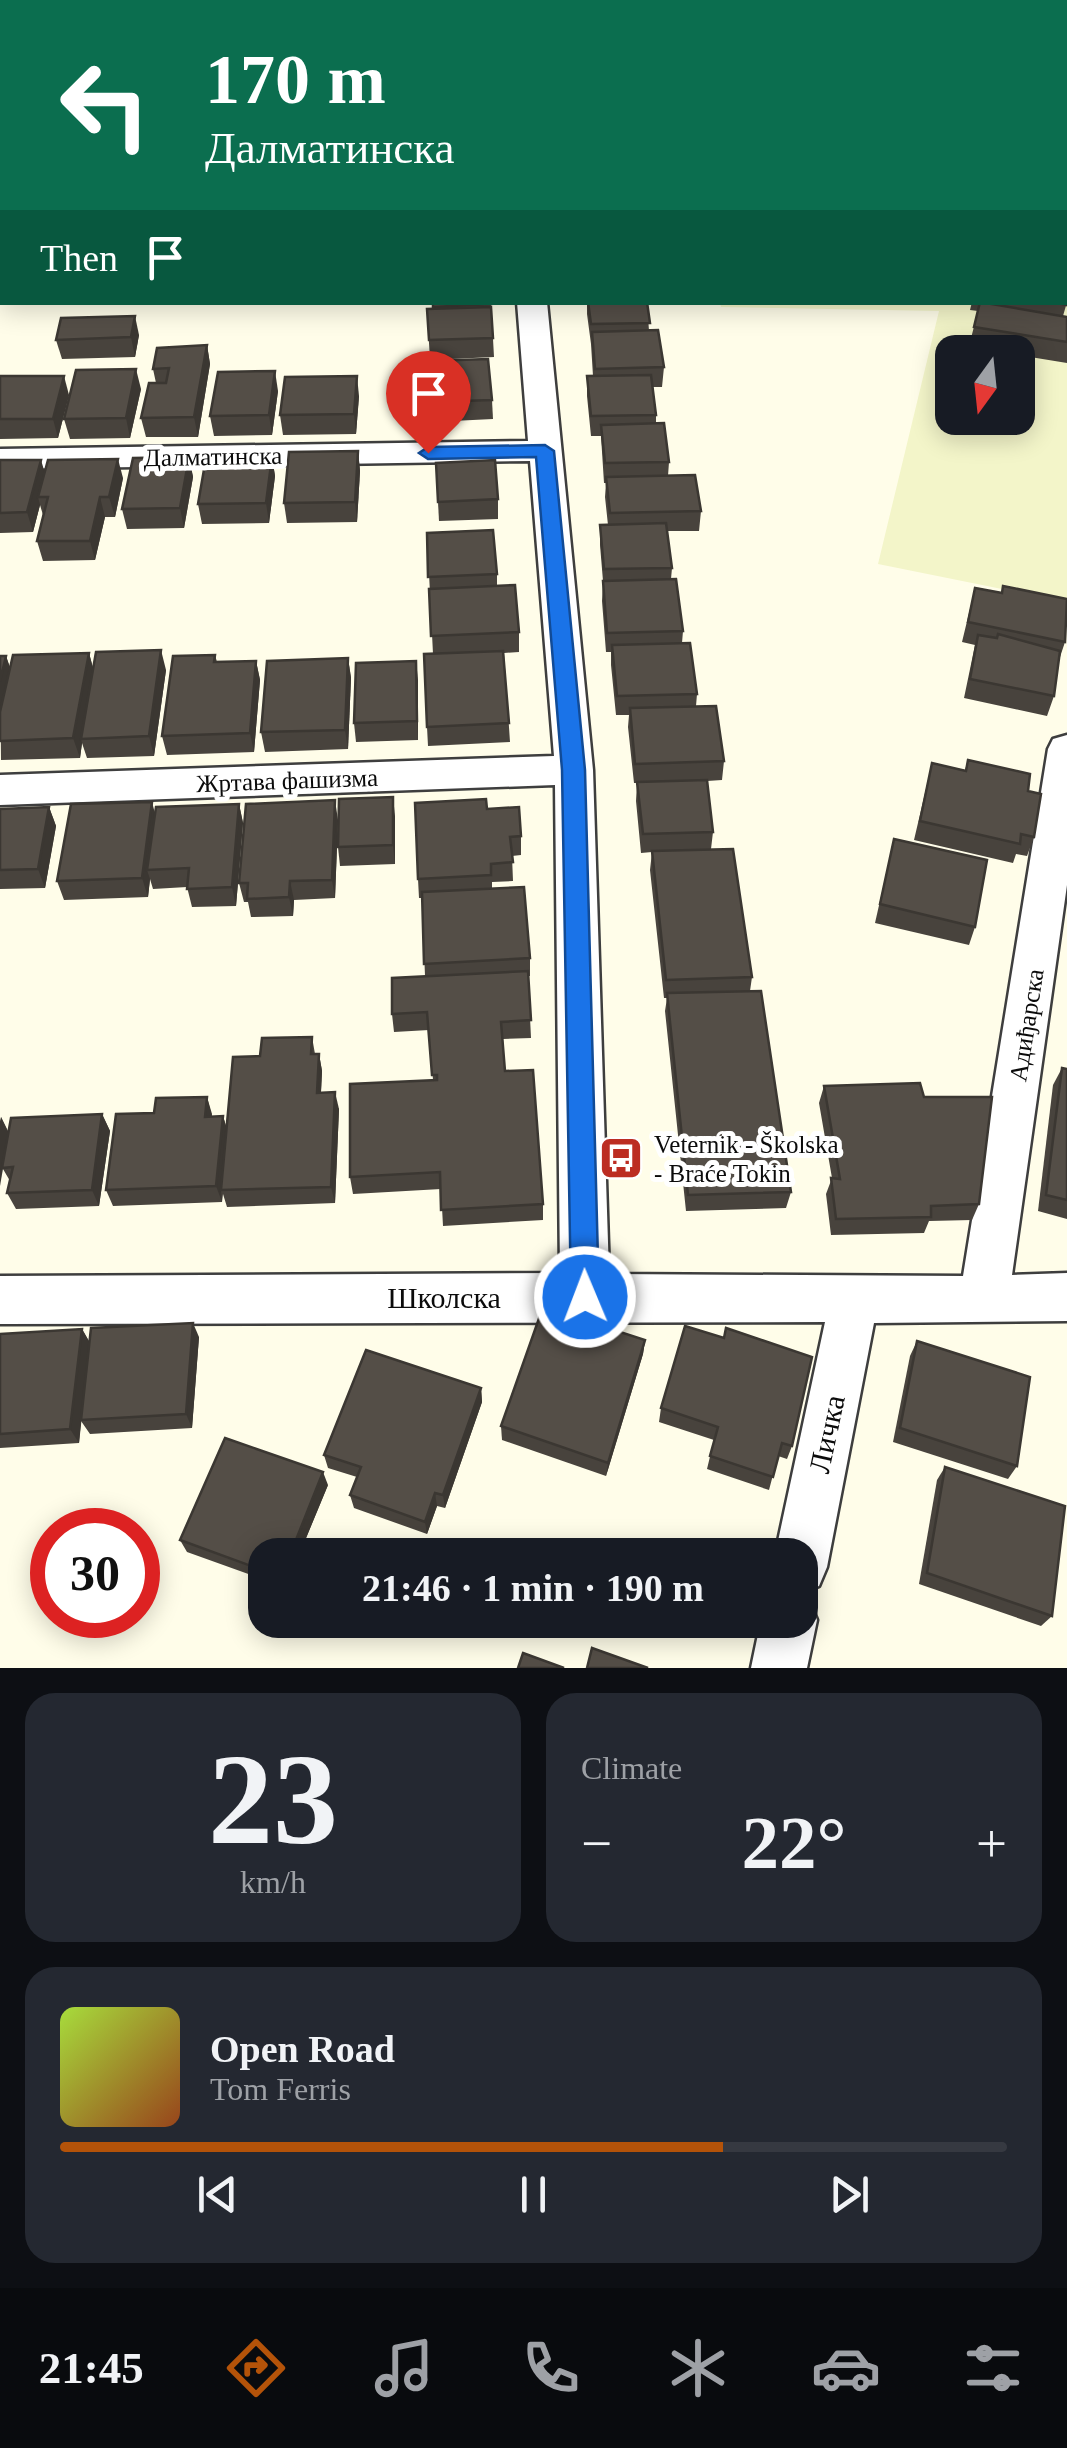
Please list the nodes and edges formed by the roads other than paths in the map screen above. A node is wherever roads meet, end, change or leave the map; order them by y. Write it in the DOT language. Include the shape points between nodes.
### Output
graph roads {
  1 [pos="532,305"];
  2 [pos="545,451"];
  3 [pos="0,459"];
  4 [pos="1067,749"];
  5 [pos="574,770"];
  6 [pos="0,790"];
  7 [pos="585,1297"];
  8 [pos="1067,1297"];
  9 [pos="0,1300"];
  10 [pos="984,1300"];
  11 [pos="854,1301"];
  12 [pos="806,1538"];
  13 [pos="785,1638"];
  14 [pos="779,1668"];
  1 -- 2 [label="street"];
  2 -- 3 [label="street, Далматинска"];
  2 -- 5 [label="street"];
  4 -- 10 [label="street, Адиђарска"];
  5 -- 6 [label="street, Жртава фашизма"];
  5 -- 7 [label="street"];
  7 -- 9 [label="street, Школска"];
  7 -- 11 [label="street, Школска"];
  8 -- 10 [label="street, Школска"];
  10 -- 11 [label="street, Школска"];
  11 -- 12 [label="street, Личка"];
  13 -- 14 [label="street"];
}
